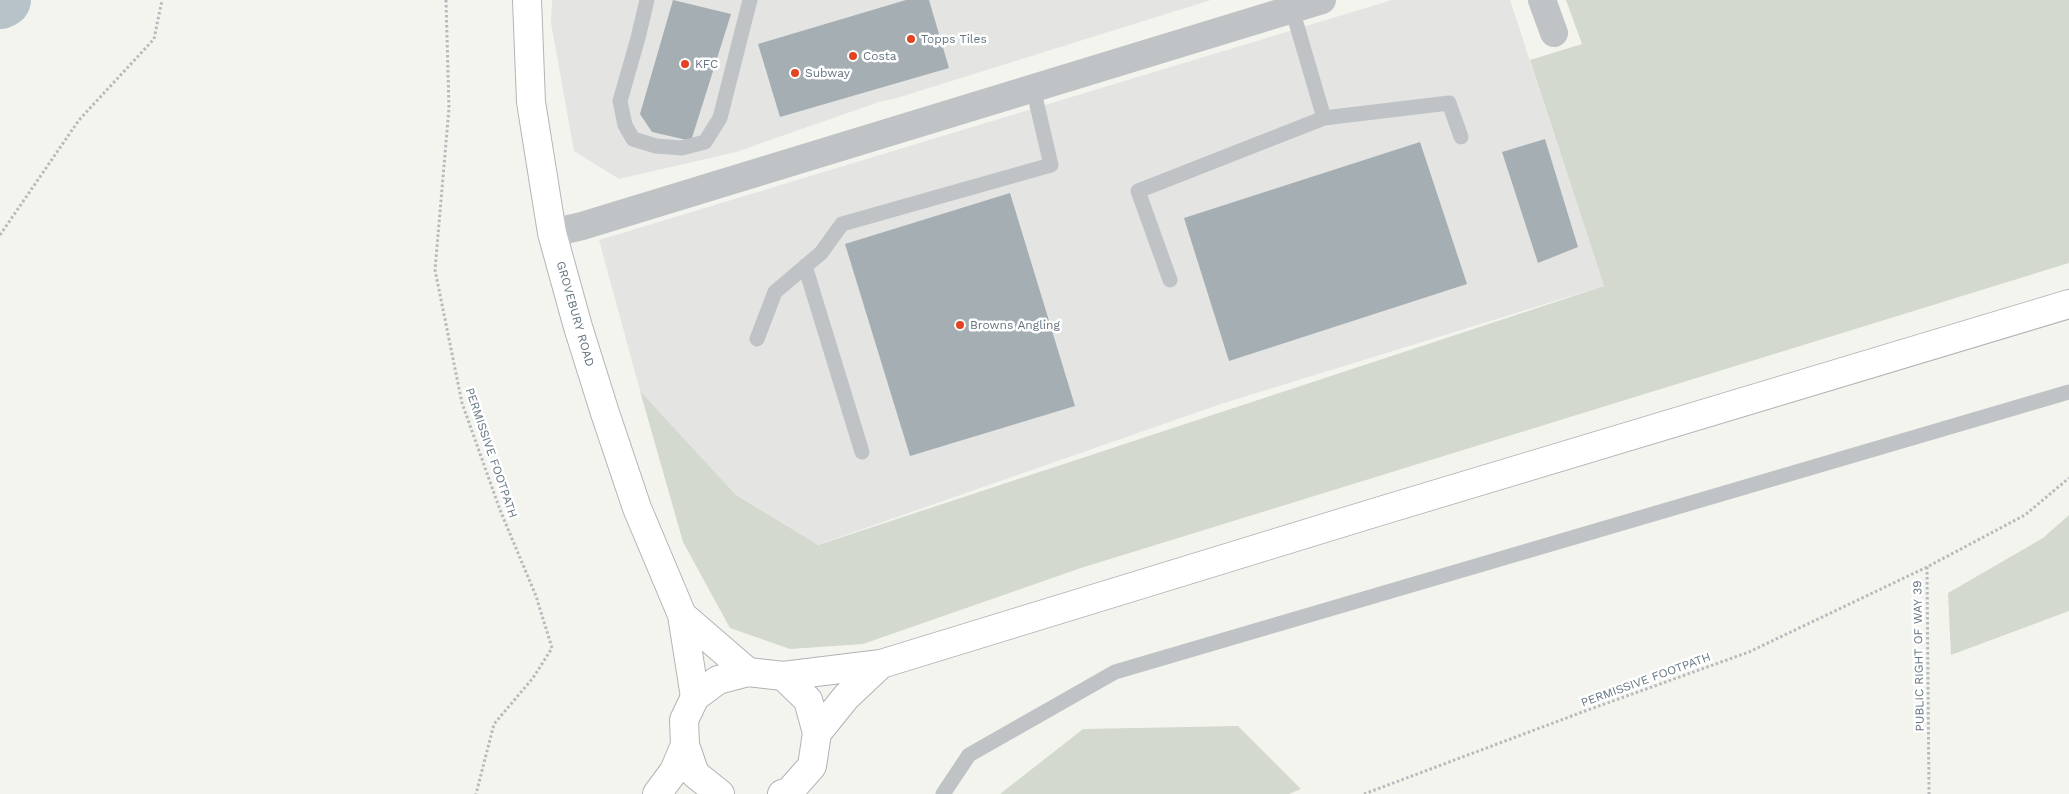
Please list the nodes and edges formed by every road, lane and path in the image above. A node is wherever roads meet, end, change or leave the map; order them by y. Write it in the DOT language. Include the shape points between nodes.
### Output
graph roads {
  1 [pos="162,0"];
  2 [pos="446,0"];
  3 [pos="527,0"];
  4 [pos="646,0"];
  5 [pos="750,0"];
  6 [pos="1322,0"];
  7 [pos="1542,0"];
  8 [pos="1292,9"];
  9 [pos="1554,33"];
  10 [pos="1032,88"];
  11 [pos="1324,118"];
  12 [pos="1461,137"];
  13 [pos="552,233"];
  14 [pos="0,235"];
  15 [pos="805,266"];
  16 [pos="1170,280"];
  17 [pos="2069,304"];
  18 [pos="757,339"];
  19 [pos="2069,392"];
  20 [pos="862,452"];
  21 [pos="2069,478"];
  22 [pos="1927,567"];
  23 [pos="682,615"];
  24 [pos="881,664"];
  25 [pos="748,672"];
  26 [pos="784,676"];
  27 [pos="695,697"];
  28 [pos="817,733"];
  29 [pos="685,745"];
  30 [pos="788,793"];
  31 [pos="476,794"];
  32 [pos="657,794"];
  33 [pos="720,794"];
  34 [pos="943,794"];
  35 [pos="1364,794"];
  36 [pos="1929,794"];
  1 -- 14 [label="path" via="154,39 79,120"];
  2 -- 31 [label="path, PERMISSIVE FOOTPATH" via="449,108 435,270 462,403 500,510 536,596 552,648 533,678 494,724"];
  3 -- 13 [label="main road, GROVEBURY ROAD" via="531,102"];
  4 -- 5 [label="lane" via="620,102 625,125 633,139 656,146 682,148 705,142 720,118"];
  6 -- 8 [label="street"];
  7 -- 9 [label="street"];
  8 -- 10 [label="street"];
  8 -- 11 [label="lane"];
  10 -- 13 [label="street"];
  10 -- 15 [label="lane" via="1051,165 842,224 821,253"];
  11 -- 12 [label="lane" via="1449,102"];
  11 -- 16 [label="lane" via="1138,191"];
  13 -- 23 [label="main road, GROVEBURY ROAD" via="608,423 637,508"];
  15 -- 18 [label="lane" via="775,292"];
  15 -- 20 [label="lane"];
  17 -- 24 [label="main road"];
  19 -- 34 [label="lane" via="1115,672 969,755"];
  21 -- 22 [label="path, PUBLIC RIGHT OF WAY 39" via="2025,515"];
  22 -- 35 [label="path, PERMISSIVE FOOTPATH" via="1749,652"];
  22 -- 36 [label="path, PUBLIC RIGHT OF WAY 39"];
  23 -- 25 [label="main road, GROVEBURY ROAD"];
  23 -- 27 [label="main road, GROVEBURY ROAD"];
  24 -- 26 [label="main road"];
  24 -- 28 [label="main road" via="846,697"];
  25 -- 26 [label="main road"];
  25 -- 27 [label="main road" via="718,680"];
  26 -- 28 [label="main road" via="808,700"];
  27 -- 29 [label="main road" via="684,720"];
  28 -- 30 [label="main road" via="812,766"];
  29 -- 32 [label="main road" via="674,771"];
  29 -- 33 [label="main road" via="695,774"];
}
